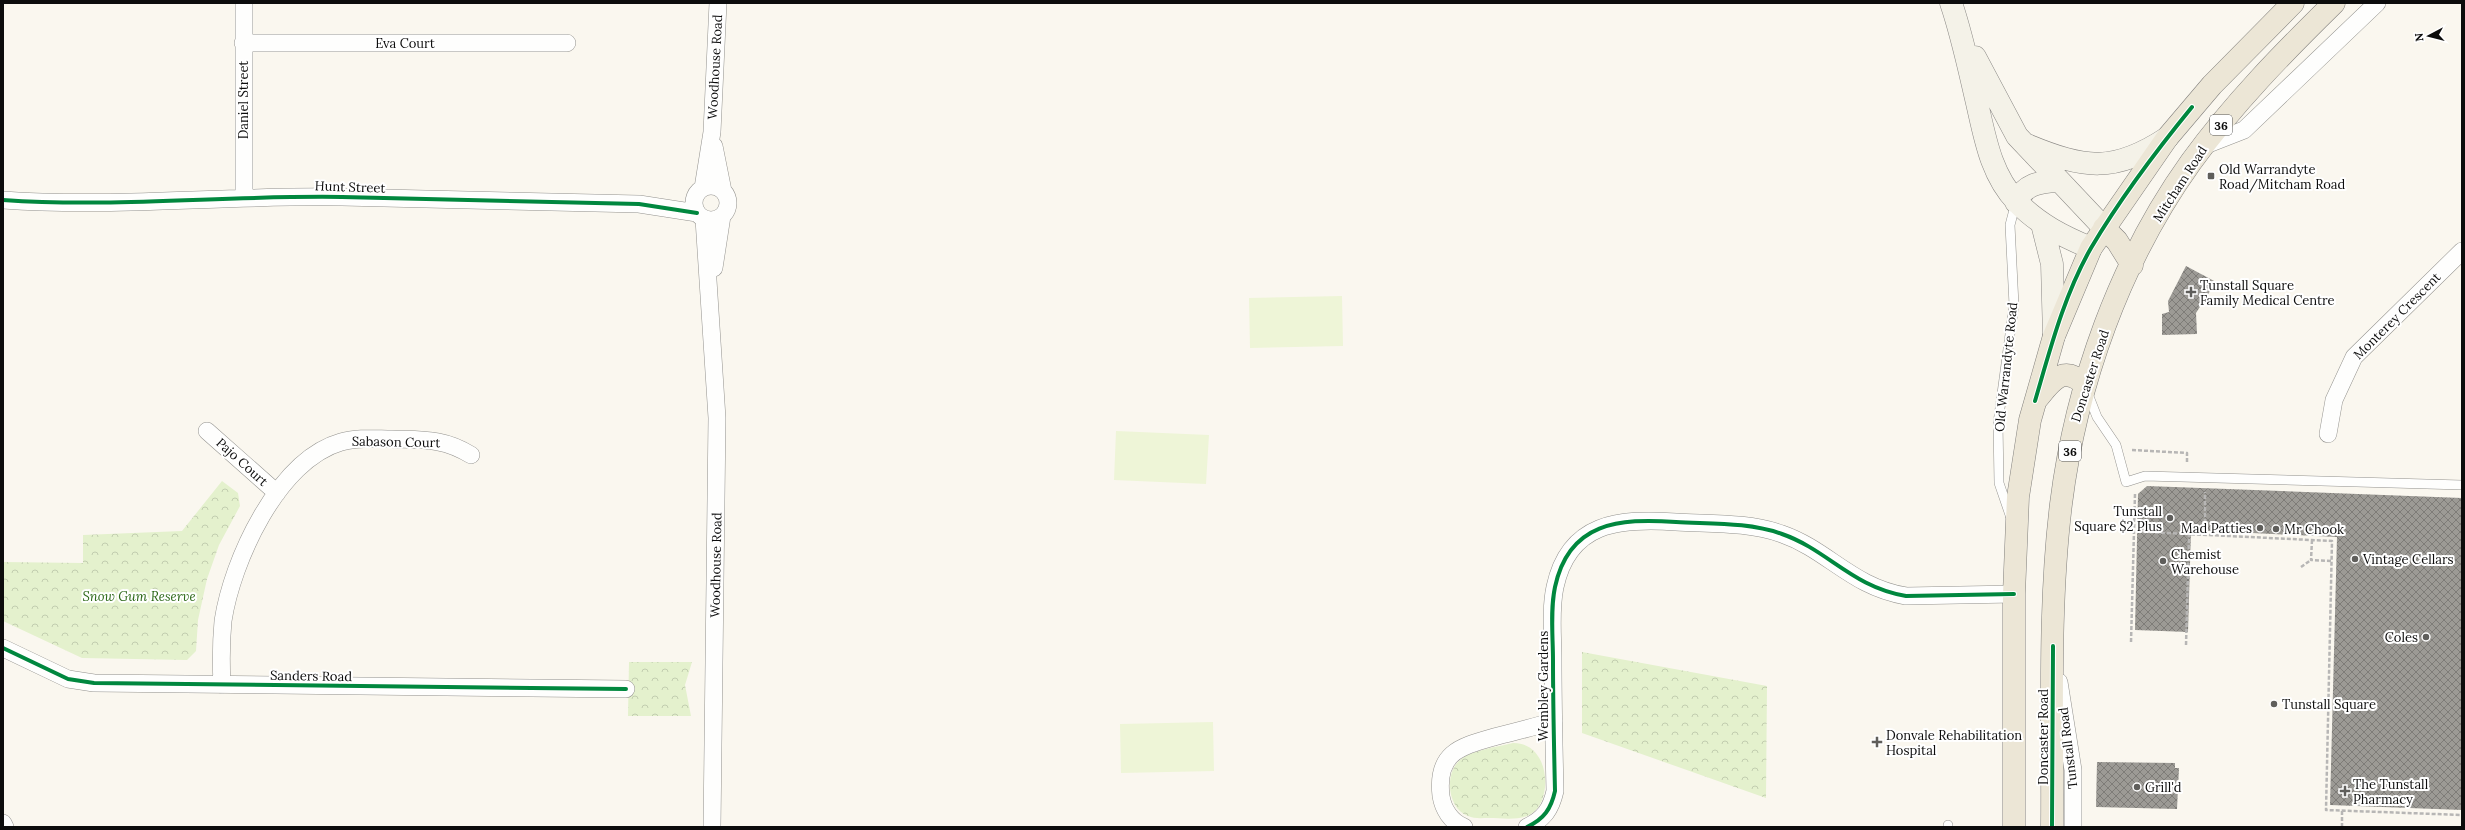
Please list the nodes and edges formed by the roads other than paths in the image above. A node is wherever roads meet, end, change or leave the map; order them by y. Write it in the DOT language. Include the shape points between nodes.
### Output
graph roads {
  1 [pos="244,3"];
  2 [pos="718,3"];
  3 [pos="1951,3"];
  4 [pos="2293,3"];
  5 [pos="2334,3"];
  6 [pos="2377,3"];
  7 [pos="1959,28"];
  8 [pos="243,43"];
  9 [pos="567,43"];
  10 [pos="712,132"];
  11 [pos="2167,138"];
  12 [pos="2022,143"];
  13 [pos="2203,146"];
  14 [pos="2057,181"];
  15 [pos="723,191"];
  16 [pos="700,192"];
  17 [pos="244,198"];
  18 [pos="3,200"];
  19 [pos="2016,202"];
  20 [pos="639,204"];
  21 [pos="700,216"];
  22 [pos="722,216"];
  23 [pos="2042,224"];
  24 [pos="2104,228"];
  25 [pos="2091,248"];
  26 [pos="2462,251"];
  27 [pos="2132,265"];
  28 [pos="710,304"];
  29 [pos="2054,336"];
  30 [pos="2085,385"];
  31 [pos="2035,401"];
  32 [pos="207,431"];
  33 [pos="2328,434"];
  34 [pos="471,454"];
  35 [pos="2462,485"];
  36 [pos="277,493"];
  37 [pos="2016,531"];
  38 [pos="2014,594"];
  39 [pos="2053,646"];
  40 [pos="3,648"];
  41 [pos="222,685"];
  42 [pos="626,689"];
  43 [pos="1554,722"];
  44 [pos="3,824"];
  45 [pos="5,827"];
  46 [pos="712,827"];
  47 [pos="1464,827"];
  48 [pos="1527,827"];
  49 [pos="2014,827"];
  50 [pos="2052,827"];
  51 [pos="2073,827"];
  1 -- 8 [label="street, Daniel Street"];
  2 -- 10 [label="street, Woodhouse Road"];
  3 -- 7 [label="main road"];
  4 -- 11 [label="main road, 36" via="2212,85"];
  5 -- 13 [label="main road, Mitcham Road / 36" via="2248,91"];
  6 -- 13 [label="street" via="2244,130"];
  7 -- 12 [label="main road" via="2003,113"];
  7 -- 19 [label="main road" via="1992,160 2003,184"];
  8 -- 9 [label="street, Eva Court"];
  8 -- 17 [label="street, Daniel Street"];
  10 -- 15 [label="street, Woodhouse Road"];
  10 -- 16 [label="street, Woodhouse Road"];
  11 -- 12 [label="main road" via="2140,155 2112,163 2075,161"];
  11 -- 24 [label="main road, 36"];
  12 -- 14 [label="main road"];
  13 -- 27 [label="main road, Mitcham Road / 36" via="2148,233"];
  14 -- 19 [label="main road" via="2031,186 2021,192"];
  14 -- 24 [label="main road"];
  15 -- 16 [label="street" via="714,186"];
  15 -- 22 [label="street" via="728,204"];
  16 -- 20 [label="street, Hunt Street"];
  16 -- 21 [label="street" via="694,203"];
  17 -- 18 [label="street, Hunt Street" via="121,203"];
  17 -- 20 [label="street, Hunt Street" via="342,197"];
  19 -- 23 [label="main road"];
  19 -- 37 [label="lane, Old Warrandyte Road" via="2010,221 2014,298 2000,402 1998,477"];
  20 -- 21 [label="street, Hunt Street"];
  21 -- 22 [label="street" via="713,220"];
  21 -- 28 [label="street, Woodhouse Road"];
  22 -- 28 [label="street, Woodhouse Road"];
  23 -- 25 [label="main road"];
  23 -- 29 [label="main road" via="2052,264"];
  24 -- 25 [label="main road, 36"];
  24 -- 27 [label="main road" via="2117,241"];
  25 -- 27 [label="main road"];
  25 -- 29 [label="main road, 36"];
  26 -- 33 [label="street, Monterey Crescent" via="2354,357 2334,400"];
  27 -- 30 [label="main road, Doncaster Road / 36"];
  28 -- 46 [label="street, Woodhouse Road" via="718,444"];
  29 -- 31 [label="main road, 36"];
  30 -- 31 [label="main road" via="2074,376 2062,375 2053,380"];
  30 -- 35 [label="lane" via="2097,417 2116,445 2130,480 2145,476"];
  30 -- 39 [label="main road, Doncaster Road / 36" via="2075,419 2061,503"];
  31 -- 37 [label="main road, 36" via="2023,462"];
  32 -- 36 [label="street, Pajo Court"];
  34 -- 36 [label="street, Sabason Court" via="441,441 366,439 341,442 319,452 304,463"];
  36 -- 41 [label="street, Sabason Court" via="254,530 236,571 224,620"];
  37 -- 38 [label="main road, 36"];
  38 -- 43 [label="street, Wembley Gardens" via="1906,596 1890,593 1858,580 1799,541 1764,528 1644,520 1615,522 1600,527 1576,543 1567,555 1558,577 1553,607"];
  38 -- 49 [label="main road, 36"];
  39 -- 50 [label="main road, Doncaster Road / 36"];
  39 -- 51 [label="street, Tunstall Road" via="2073,770"];
  40 -- 41 [label="street, Sanders Road" via="77,681"];
  41 -- 42 [label="street, Sanders Road"];
  43 -- 47 [label="street, Wembley Gardens" via="1463,746 1449,757 1441,776 1442,801 1452,820"];
  43 -- 48 [label="street, Wembley Gardens" via="1552,804 1545,816"];
  44 -- 45 [label="street"];
}
